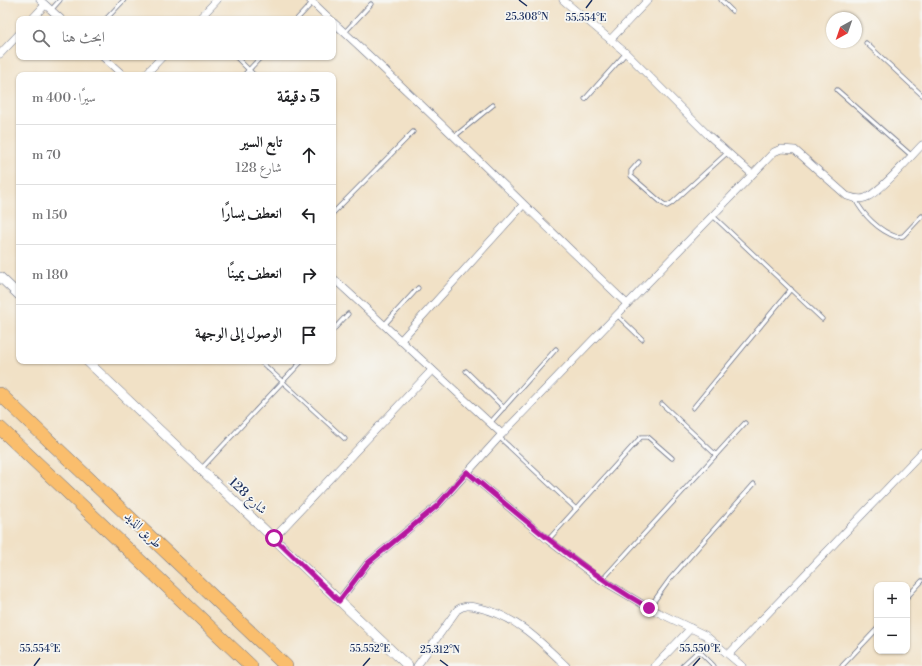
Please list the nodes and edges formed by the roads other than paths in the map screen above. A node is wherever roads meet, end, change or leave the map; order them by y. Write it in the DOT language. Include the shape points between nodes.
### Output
graph roads {
  1 [pos="60,0"];
  2 [pos="124,0"];
  3 [pos="217,0"];
  4 [pos="563,0"];
  5 [pos="648,0"];
  6 [pos="721,0"];
  7 [pos="311,1"];
  8 [pos="371,4"];
  9 [pos="46,5"];
  10 [pos="732,11"];
  11 [pos="35,16"];
  12 [pos="58,16"];
  13 [pos="109,16"];
  14 [pos="202,16"];
  15 [pos="299,16"];
  16 [pos="327,16"];
  17 [pos="336,25"];
  18 [pos="344,32"];
  19 [pos="16,37"];
  20 [pos="611,39"];
  21 [pos="866,43"];
  22 [pos="626,53"];
  23 [pos="0,54"];
  24 [pos="106,60"];
  25 [pos="159,60"];
  26 [pos="239,60"];
  27 [pos="258,60"];
  28 [pos="249,70"];
  29 [pos="120,72"];
  30 [pos="148,72"];
  31 [pos="837,90"];
  32 [pos="922,95"];
  33 [pos="585,100"];
  34 [pos="493,105"];
  35 [pos="413,132"];
  36 [pos="455,136"];
  37 [pos="921,148"];
  38 [pos="727,153"];
  39 [pos="912,156"];
  40 [pos="639,162"];
  41 [pos="752,174"];
  42 [pos="855,198"];
  43 [pos="523,205"];
  44 [pos="336,210"];
  45 [pos="712,215"];
  46 [pos="922,216"];
  47 [pos="0,277"];
  48 [pos="336,281"];
  49 [pos="418,288"];
  50 [pos="791,289"];
  51 [pos="16,293"];
  52 [pos="627,304"];
  53 [pos="348,314"];
  54 [pos="617,314"];
  55 [pos="822,319"];
  56 [pos="384,326"];
  57 [pos="336,327"];
  58 [pos="642,339"];
  59 [pos="400,341"];
  60 [pos="556,349"];
  61 [pos="90,364"];
  62 [pos="263,364"];
  63 [pos="299,364"];
  64 [pos="432,370"];
  65 [pos="466,371"];
  66 [pos="282,382"];
  67 [pos="0,394"];
  68 [pos="662,404"];
  69 [pos="504,408"];
  70 [pos="693,408"];
  71 [pos="490,423"];
  72 [pos="745,423"];
  73 [pos="0,428"];
  74 [pos="501,435"];
  75 [pos="345,439"];
  76 [pos="922,452"];
  77 [pos="716,455"];
  78 [pos="672,458"];
  79 [pos="201,470"];
  80 [pos="467,472"];
  81 [pos="754,484"];
  82 [pos="576,509"];
  83 [pos="274,538"];
  84 [pos="548,540"];
  85 [pos="602,580"];
  86 [pos="922,581"];
  87 [pos="910,594"];
  88 [pos="339,601"];
  89 [pos="649,608"];
  90 [pos="691,628"];
  91 [pos="874,632"];
  92 [pos="729,654"];
  93 [pos="251,666"];
  94 [pos="286,666"];
  95 [pos="408,666"];
  96 [pos="417,666"];
  97 [pos="566,666"];
  98 [pos="655,666"];
  99 [pos="682,666"];
  100 [pos="714,666"];
  101 [pos="742,666"];
  102 [pos="842,666"];
  1 -- 9 [label="lane"];
  2 -- 13 [label="lane"];
  3 -- 14 [label="street"];
  4 -- 20 [label="street"];
  5 -- 20 [label="street"];
  6 -- 10 [label="lane"];
  7 -- 15 [label="lane"];
  7 -- 16 [label="street"];
  8 -- 18 [label="lane"];
  9 -- 11 [label="street"];
  9 -- 12 [label="street"];
  17 -- 18 [label="street"];
  18 -- 36 [label="street"];
  19 -- 23 [label="street"];
  20 -- 22 [label="street"];
  21 -- 32 [label="lane"];
  22 -- 33 [label="lane"];
  22 -- 38 [label="street"];
  24 -- 29 [label="street"];
  25 -- 30 [label="street"];
  26 -- 28 [label="lane"];
  27 -- 28 [label="lane"];
  31 -- 39 [label="lane"];
  34 -- 36 [label="lane"];
  35 -- 44 [label="lane"];
  36 -- 43 [label="street"];
  37 -- 39 [label="street"];
  38 -- 40 [label="lane" via="667,206 632,176 631,171"];
  38 -- 41 [label="street"];
  39 -- 42 [label="street" via="872,195"];
  41 -- 42 [label="street" via="774,152 788,148 801,154 847,196"];
  41 -- 45 [label="street"];
  42 -- 46 [label="lane" via="869,218 883,231 897,237 903,236"];
  43 -- 52 [label="street"];
  43 -- 59 [label="street"];
  45 -- 50 [label="lane"];
  45 -- 52 [label="street"];
  47 -- 51 [label="street"];
  48 -- 56 [label="street"];
  49 -- 56 [label="lane"];
  50 -- 55 [label="lane"];
  50 -- 70 [label="lane"];
  52 -- 54 [label="street"];
  53 -- 57 [label="lane"];
  54 -- 58 [label="lane"];
  54 -- 74 [label="street"];
  56 -- 59 [label="street"];
  59 -- 64 [label="street"];
  60 -- 69 [label="lane"];
  61 -- 79 [label="street, شارع 128"];
  62 -- 66 [label="lane"];
  63 -- 66 [label="lane"];
  64 -- 71 [label="street"];
  64 -- 83 [label="street"];
  65 -- 69 [label="lane"];
  66 -- 75 [label="lane"];
  66 -- 79 [label="lane"];
  67 -- 94 [label="highway, طريق الذيد"];
  68 -- 77 [label="lane"];
  69 -- 71 [label="lane"];
  71 -- 74 [label="street"];
  72 -- 77 [label="lane"];
  73 -- 93 [label="highway, طريق الذيد"];
  74 -- 80 [label="street"];
  74 -- 82 [label="lane"];
  76 -- 92 [label="street"];
  77 -- 85 [label="lane"];
  78 -- 82 [label="lane" via="648,437 641,437"];
  79 -- 83 [label="street, شارع 128"];
  80 -- 84 [label="street"];
  80 -- 88 [label="street" via="438,505 368,563"];
  81 -- 89 [label="lane" via="670,580"];
  82 -- 84 [label="lane"];
  83 -- 88 [label="street, شارع 128"];
  84 -- 85 [label="street"];
  85 -- 89 [label="street"];
  86 -- 87 [label="lane"];
  88 -- 95 [label="street, شارع 128"];
  89 -- 90 [label="street"];
  90 -- 92 [label="street" via="705,635"];
  90 -- 98 [label="street"];
  91 -- 102 [label="lane"];
  92 -- 101 [label="street"];
  96 -- 97 [label="street" via="457,610 465,606 484,609 513,621 538,639"];
  99 -- 100 [label="lane" via="696,652"];
}
